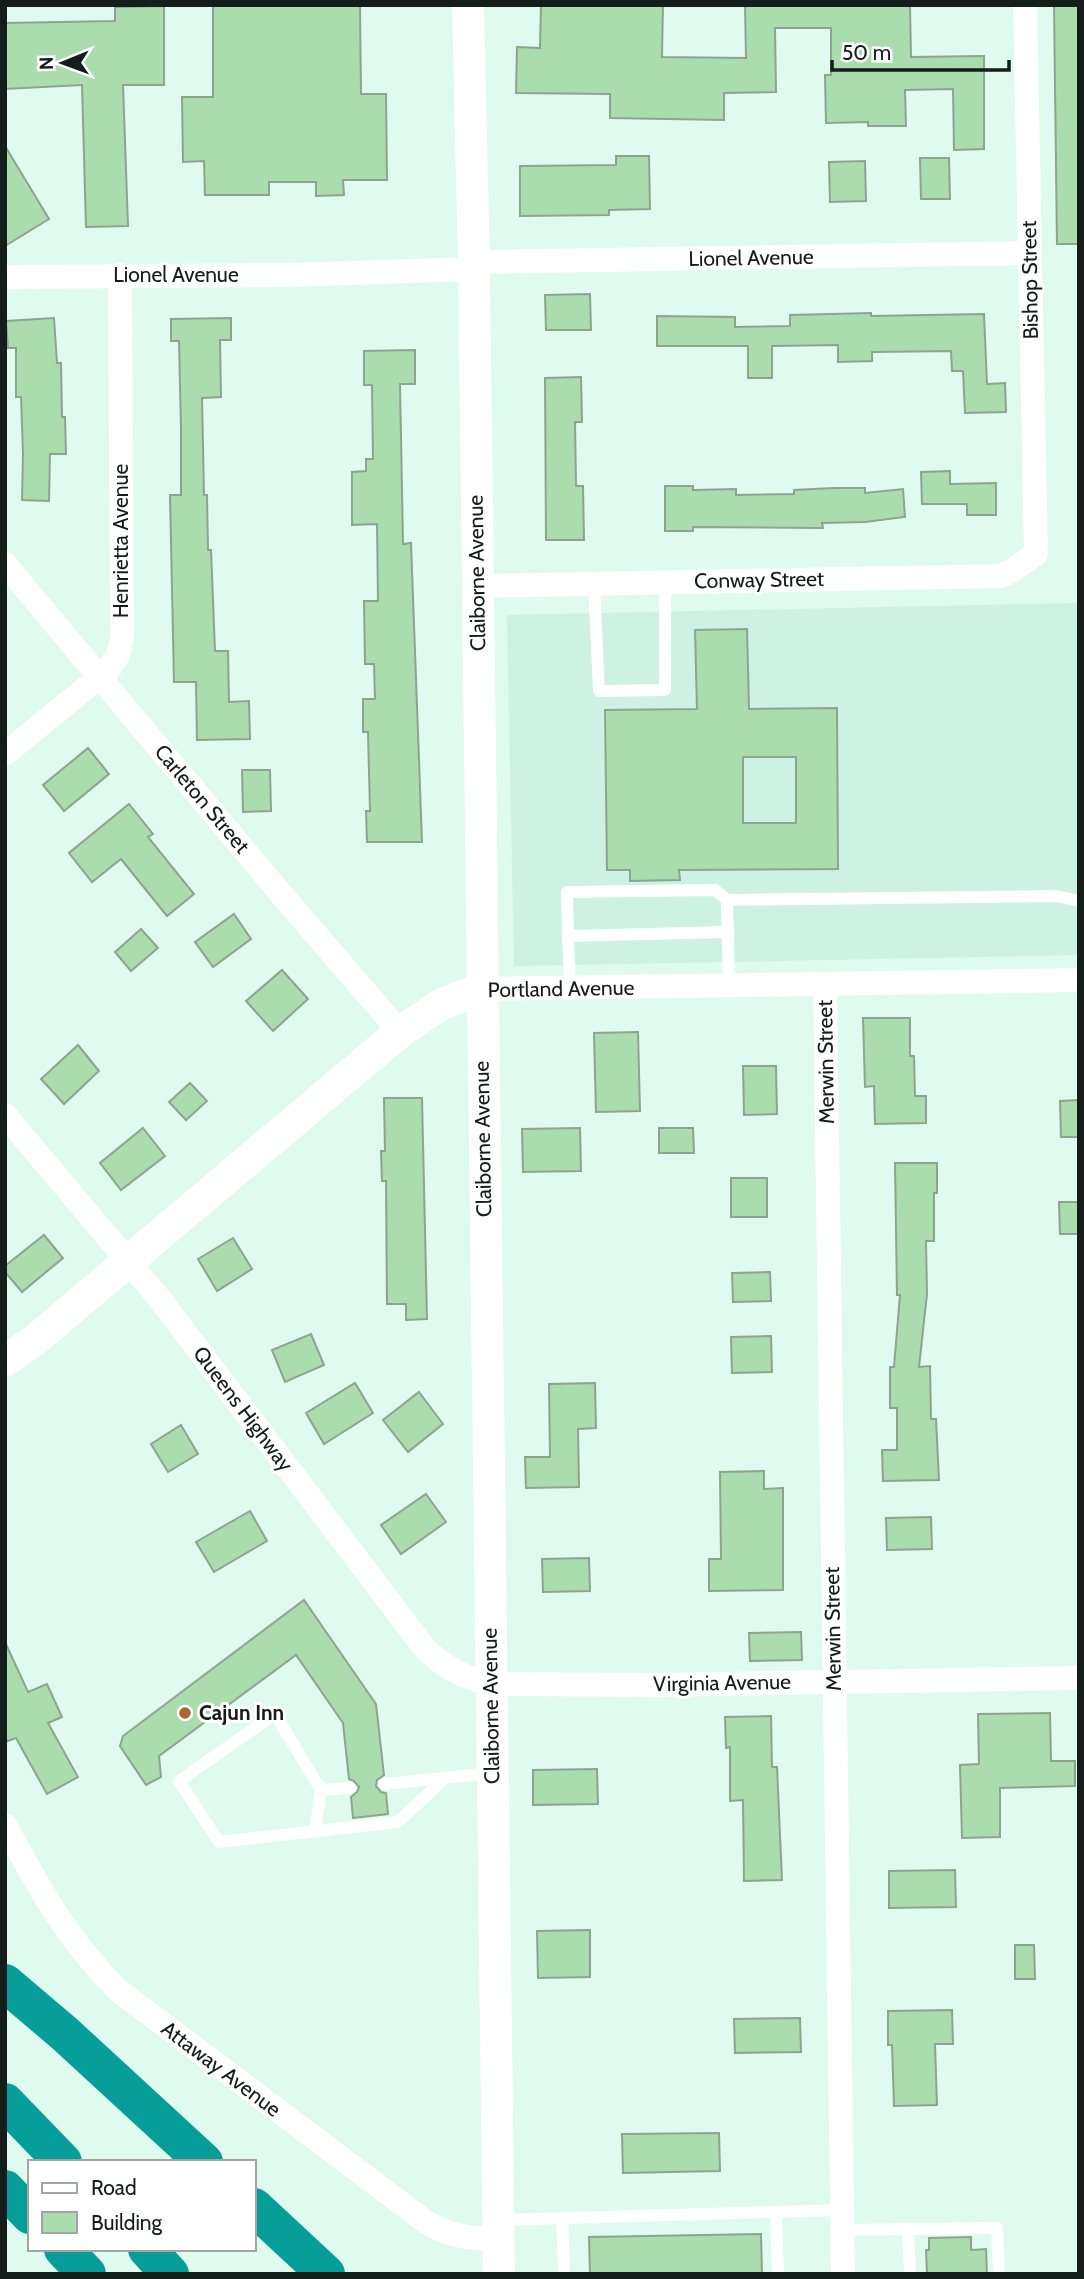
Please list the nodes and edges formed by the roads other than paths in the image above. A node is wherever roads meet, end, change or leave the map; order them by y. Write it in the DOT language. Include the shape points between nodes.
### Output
graph roads {
  1 [pos="468,5"];
  2 [pos="1025,5"];
  3 [pos="1030,253"];
  4 [pos="474,265"];
  5 [pos="120,275"];
  6 [pos="5,277"];
  7 [pos="1035,554"];
  8 [pos="5,565"];
  9 [pos="665,582"];
  10 [pos="594,585"];
  11 [pos="477,586"];
  12 [pos="99,677"];
  13 [pos="5,754"];
  14 [pos="727,900"];
  15 [pos="1079,901"];
  16 [pos="728,932"];
  17 [pos="568,936"];
  18 [pos="1079,980"];
  19 [pos="825,984"];
  20 [pos="729,985"];
  21 [pos="569,988"];
  22 [pos="481,989"];
  23 [pos="400,1032"];
  24 [pos="5,1115"];
  25 [pos="128,1262"];
  26 [pos="5,1362"];
  27 [pos="1079,1678"];
  28 [pos="834,1682"];
  29 [pos="491,1684"];
  30 [pos="492,1773"];
  31 [pos="445,1778"];
  32 [pos="385,1784"];
  33 [pos="350,1788"];
  34 [pos="321,1790"];
  35 [pos="5,1825"];
  36 [pos="315,1831"];
  37 [pos="5,1983"];
  38 [pos="5,2102"];
  39 [pos="61,2160"];
  40 [pos="202,2160"];
  41 [pos="5,2189"];
  42 [pos="256,2209"];
  43 [pos="28,2212"];
  44 [pos="776,2212"];
  45 [pos="562,2218"];
  46 [pos="842,2220"];
  47 [pos="908,2229"];
  48 [pos="498,2230"];
  49 [pos="65,2251"];
  50 [pos="149,2251"];
  51 [pos="87,2274"];
  52 [pos="170,2274"];
  53 [pos="326,2274"];
  54 [pos="499,2274"];
  55 [pos="564,2274"];
  56 [pos="778,2274"];
  57 [pos="844,2274"];
  58 [pos="909,2274"];
  59 [pos="999,2274"];
  1 -- 4 [label="street, Claiborne Avenue"];
  2 -- 3 [label="street, Bishop Street"];
  3 -- 4 [label="street, Lionel Avenue"];
  3 -- 7 [label="street, Bishop Street"];
  4 -- 5 [label="street, Lionel Avenue" via="289,275"];
  4 -- 11 [label="street, Claiborne Avenue"];
  5 -- 6 [label="street, Lionel Avenue"];
  5 -- 12 [label="street, Henrietta Avenue" via="122,638 118,655"];
  7 -- 9 [label="street, Conway Street" via="1000,576"];
  8 -- 12 [label="street, Carleton Street"];
  9 -- 10 [label="street, Conway Street"];
  9 -- 10 [label="lane" via="665,690 599,691"];
  10 -- 11 [label="street, Conway Street"];
  11 -- 22 [label="street, Claiborne Avenue"];
  12 -- 13 [label="street, Henrietta Avenue"];
  12 -- 23 [label="street, Carleton Street"];
  14 -- 15 [label="lane" via="1057,896"];
  14 -- 16 [label="lane"];
  14 -- 17 [label="lane" via="715,890 568,892"];
  16 -- 17 [label="lane"];
  16 -- 20 [label="lane"];
  17 -- 21 [label="lane"];
  18 -- 19 [label="street, Portland Avenue"];
  19 -- 20 [label="street, Portland Avenue"];
  19 -- 28 [label="street, Merwin Street"];
  20 -- 21 [label="street, Portland Avenue"];
  21 -- 22 [label="street, Portland Avenue"];
  22 -- 23 [label="street, Portland Avenue" via="442,1004"];
  22 -- 29 [label="street, Claiborne Avenue"];
  23 -- 25 [label="street, Portland Avenue"];
  24 -- 25 [label="street, Queens Highway"];
  25 -- 26 [label="street, Portland Avenue"];
  25 -- 29 [label="street, Queens Highway" via="422,1646 453,1671"];
  27 -- 28 [label="street, Virginia Avenue"];
  28 -- 29 [label="street, Virginia Avenue"];
  28 -- 46 [label="street, Merwin Street"];
  29 -- 30 [label="street, Claiborne Avenue"];
  30 -- 31 [label="lane"];
  30 -- 48 [label="street, Claiborne Avenue"];
  31 -- 32 [label="lane"];
  31 -- 36 [label="lane" via="398,1822"];
  33 -- 34 [label="lane"];
  34 -- 36 [label="lane"];
  34 -- 36 [label="lane" via="275,1714 179,1781 219,1842"];
  35 -- 48 [label="street, Attaway Avenue" via="71,1939 118,1991 426,2222 461,2238"];
  37 -- 40 [label="highway"];
  38 -- 39 [label="highway"];
  41 -- 43 [label="highway"];
  42 -- 53 [label="highway"];
  44 -- 45 [label="lane"];
  44 -- 46 [label="lane"];
  44 -- 56 [label="lane"];
  45 -- 48 [label="lane"];
  45 -- 55 [label="lane"];
  46 -- 47 [label="lane"];
  46 -- 57 [label="street, Merwin Street"];
  47 -- 58 [label="lane"];
  47 -- 59 [label="lane" via="998,2228"];
  48 -- 54 [label="street, Claiborne Avenue"];
  49 -- 51 [label="highway"];
  50 -- 52 [label="highway"];
}
